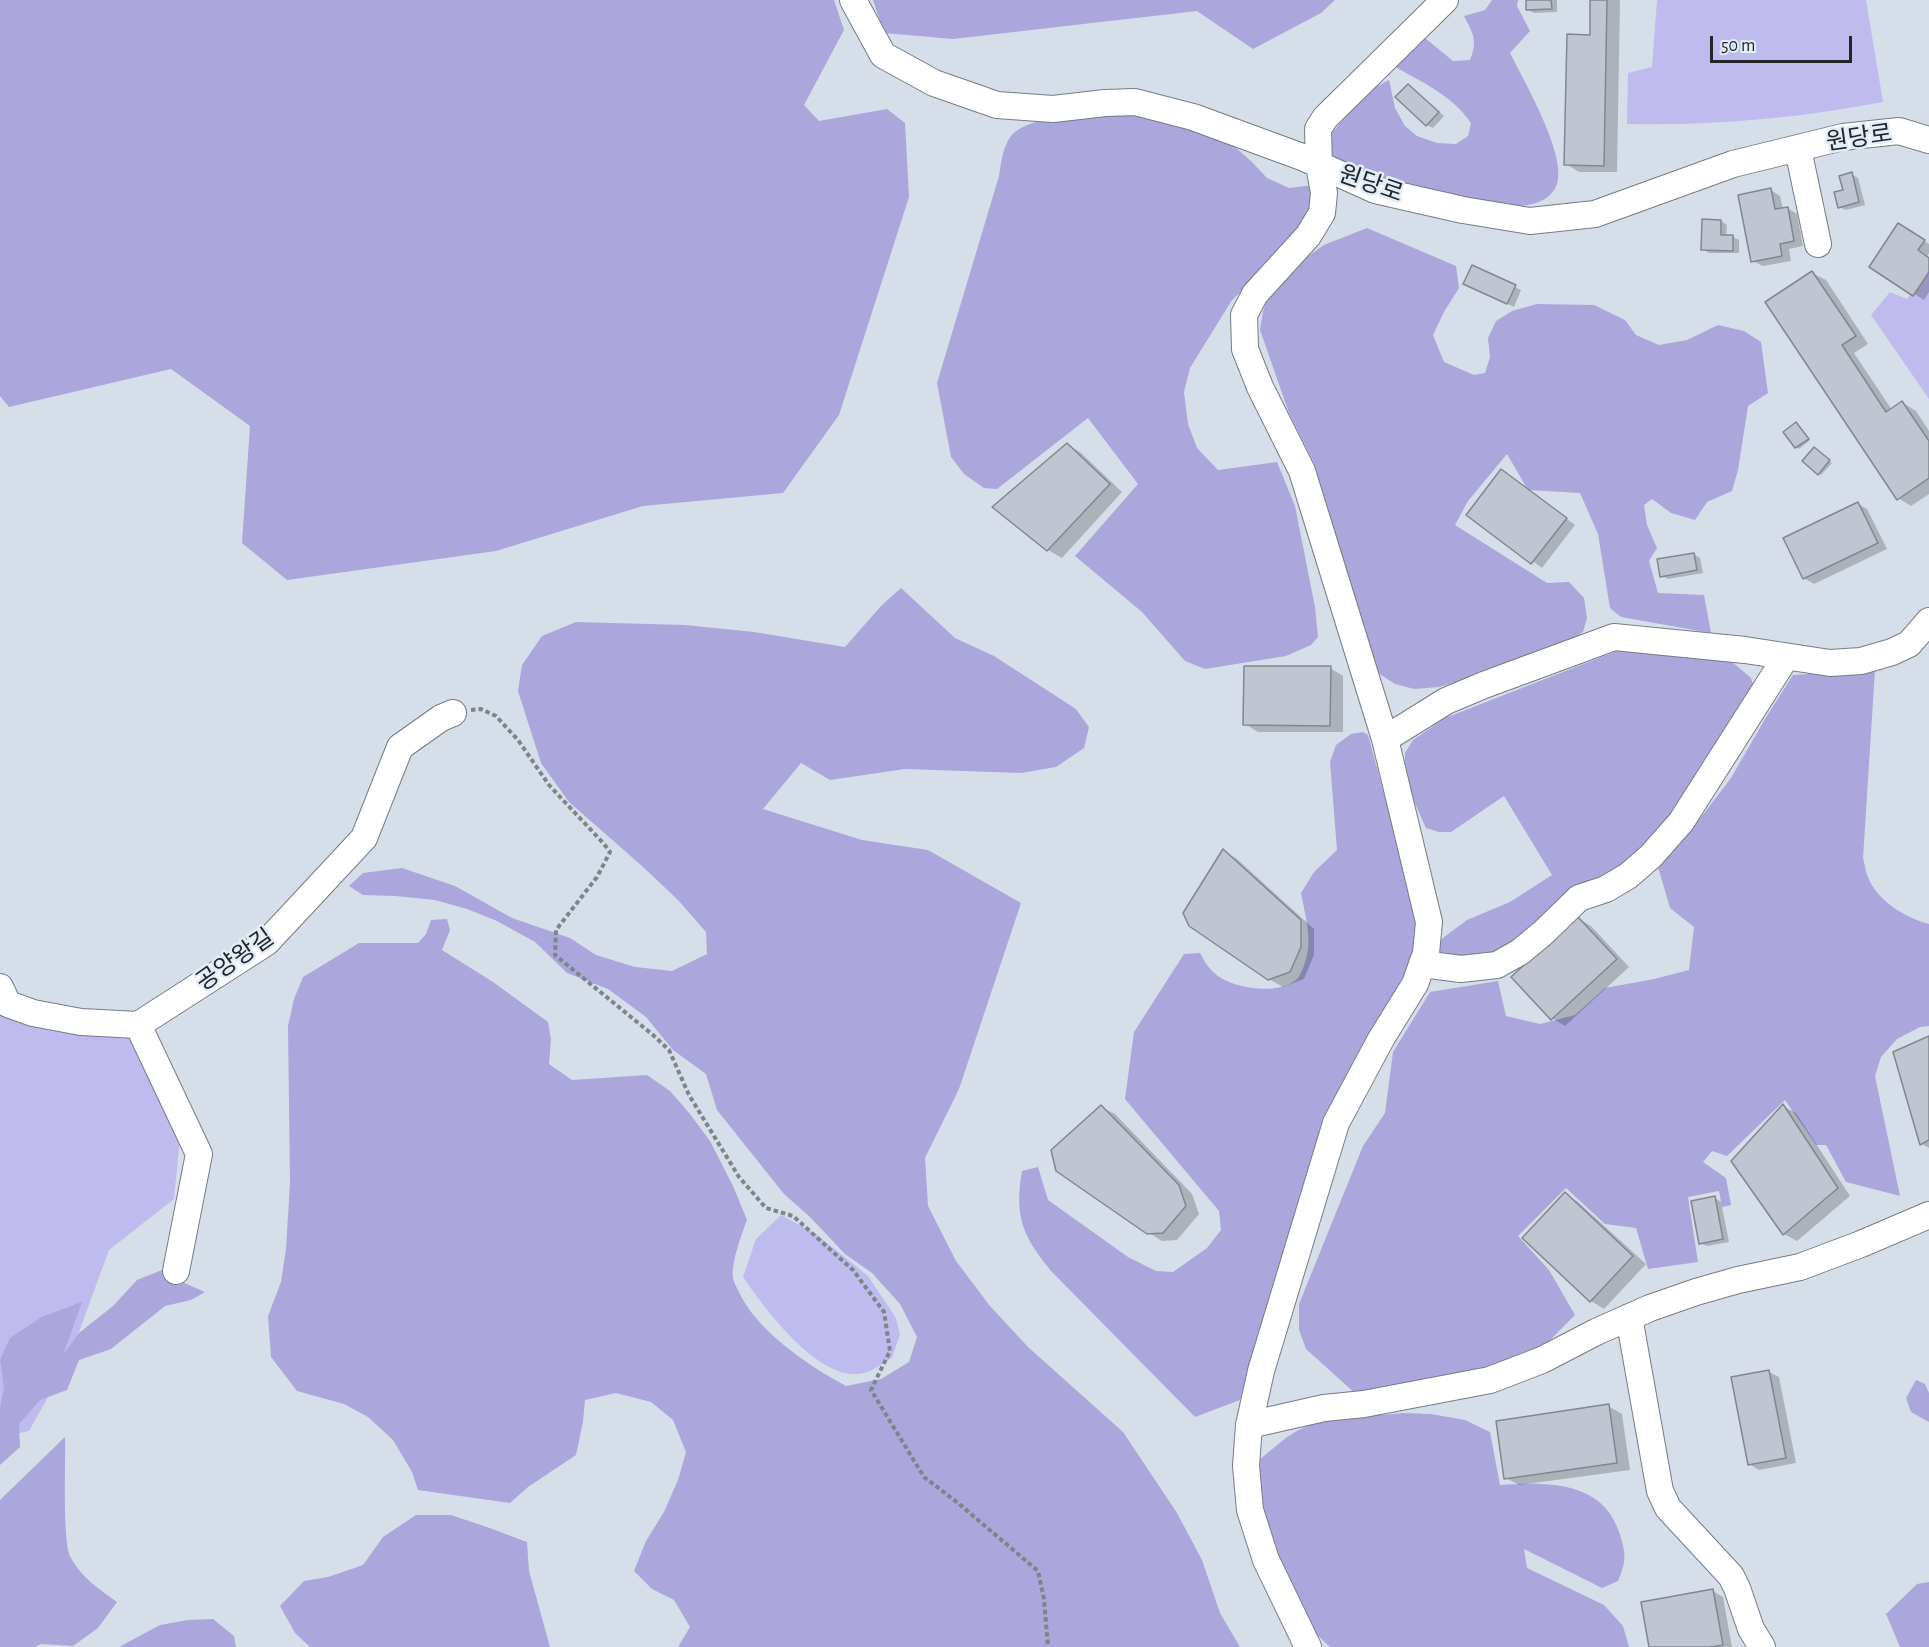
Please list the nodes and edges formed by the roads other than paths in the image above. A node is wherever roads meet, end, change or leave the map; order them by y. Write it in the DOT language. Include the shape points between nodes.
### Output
graph roads {
  1 [pos="853,0"];
  2 [pos="1445,0"];
  3 [pos="1929,140"];
  4 [pos="1798,149"];
  5 [pos="1319,165"];
  6 [pos="1818,244"];
  7 [pos="1929,621"];
  8 [pos="1786,657"];
  9 [pos="453,713"];
  10 [pos="1385,739"];
  11 [pos="1422,964"];
  12 [pos="3,999"];
  13 [pos="138,1025"];
  14 [pos="1929,1215"];
  15 [pos="176,1271"];
  16 [pos="1629,1317"];
  17 [pos="1249,1425"];
  18 [pos="1308,1647"];
  19 [pos="1762,1647"];
  1 -- 5 [label="street, 원당로" via="883,55 934,83 997,105 1053,109 1135,102 1193,117"];
  2 -- 5 [label="street" via="1325,118 1318,129"];
  3 -- 4 [label="street, 원당로" via="1899,130 1843,137"];
  4 -- 5 [label="street, 원당로" via="1733,164 1595,214 1530,220 1375,190"];
  4 -- 6 [label="street"];
  5 -- 10 [label="street" via="1324,193 1322,213 1308,236 1255,294 1244,315 1245,349 1302,471"];
  7 -- 8 [label="street" via="1909,644 1861,661 1830,663"];
  8 -- 10 [label="street" via="1614,637 1446,701"];
  8 -- 11 [label="street" via="1681,822 1628,876 1579,898 1520,952 1497,965 1461,969"];
  9 -- 13 [label="street, 공양왕길" via="400,747 364,838 267,942"];
  10 -- 11 [label="street" via="1429,922"];
  11 -- 17 [label="street" via="1415,984 1336,1123 1261,1371"];
  12 -- 13 [label="street" via="33,1013 81,1022"];
  13 -- 15 [label="street" via="199,1154"];
  14 -- 16 [label="street" via="1800,1267 1696,1292"];
  16 -- 17 [label="street" via="1542,1360 1490,1380 1364,1404 1324,1407"];
  16 -- 19 [label="street" via="1660,1491 1668,1508 1731,1576"];
  17 -- 18 [label="street" via="1246,1466 1250,1510 1266,1560"];
}
